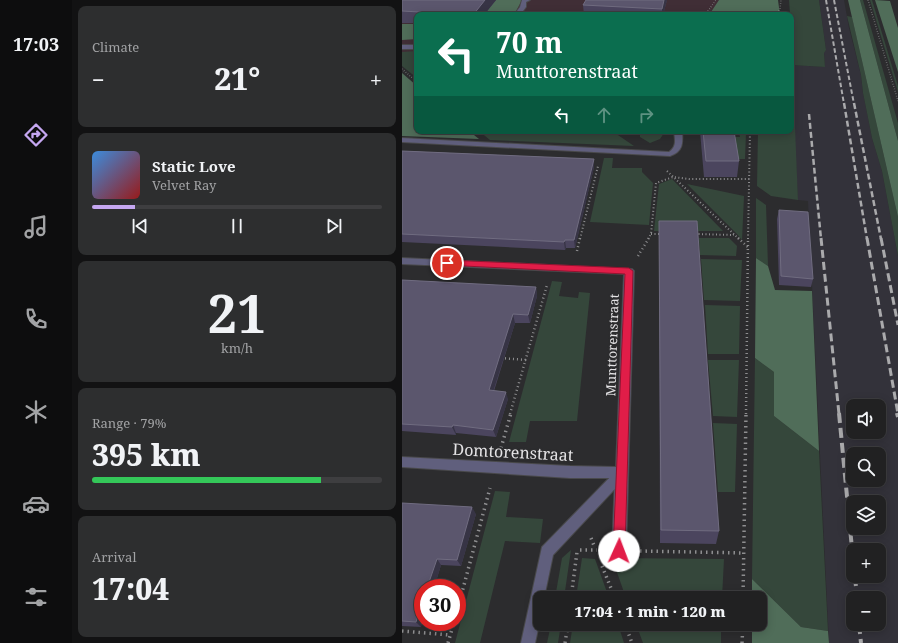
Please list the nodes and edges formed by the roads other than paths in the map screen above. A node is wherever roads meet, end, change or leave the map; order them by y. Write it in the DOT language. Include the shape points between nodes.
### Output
graph roads {
  1 [pos="527,0"];
  2 [pos="519,12"];
  3 [pos="414,47"];
  4 [pos="402,48"];
  5 [pos="678,134"];
  6 [pos="402,140"];
  7 [pos="402,261"];
  8 [pos="402,462"];
  9 [pos="622,473"];
  10 [pos="619,551"];
  11 [pos="528,643"];
  1 -- 2 [label="street"];
  3 -- 4 [label="street"];
  5 -- 6 [label="street" via="679,145 670,154"];
  7 -- 9 [label="street, Munttorenstraat" via="629,271"];
  8 -- 9 [label="street, Domtorenstraat"];
  9 -- 10 [label="street, Munttorenstraat"];
  9 -- 11 [label="street" via="547,552"];
}
